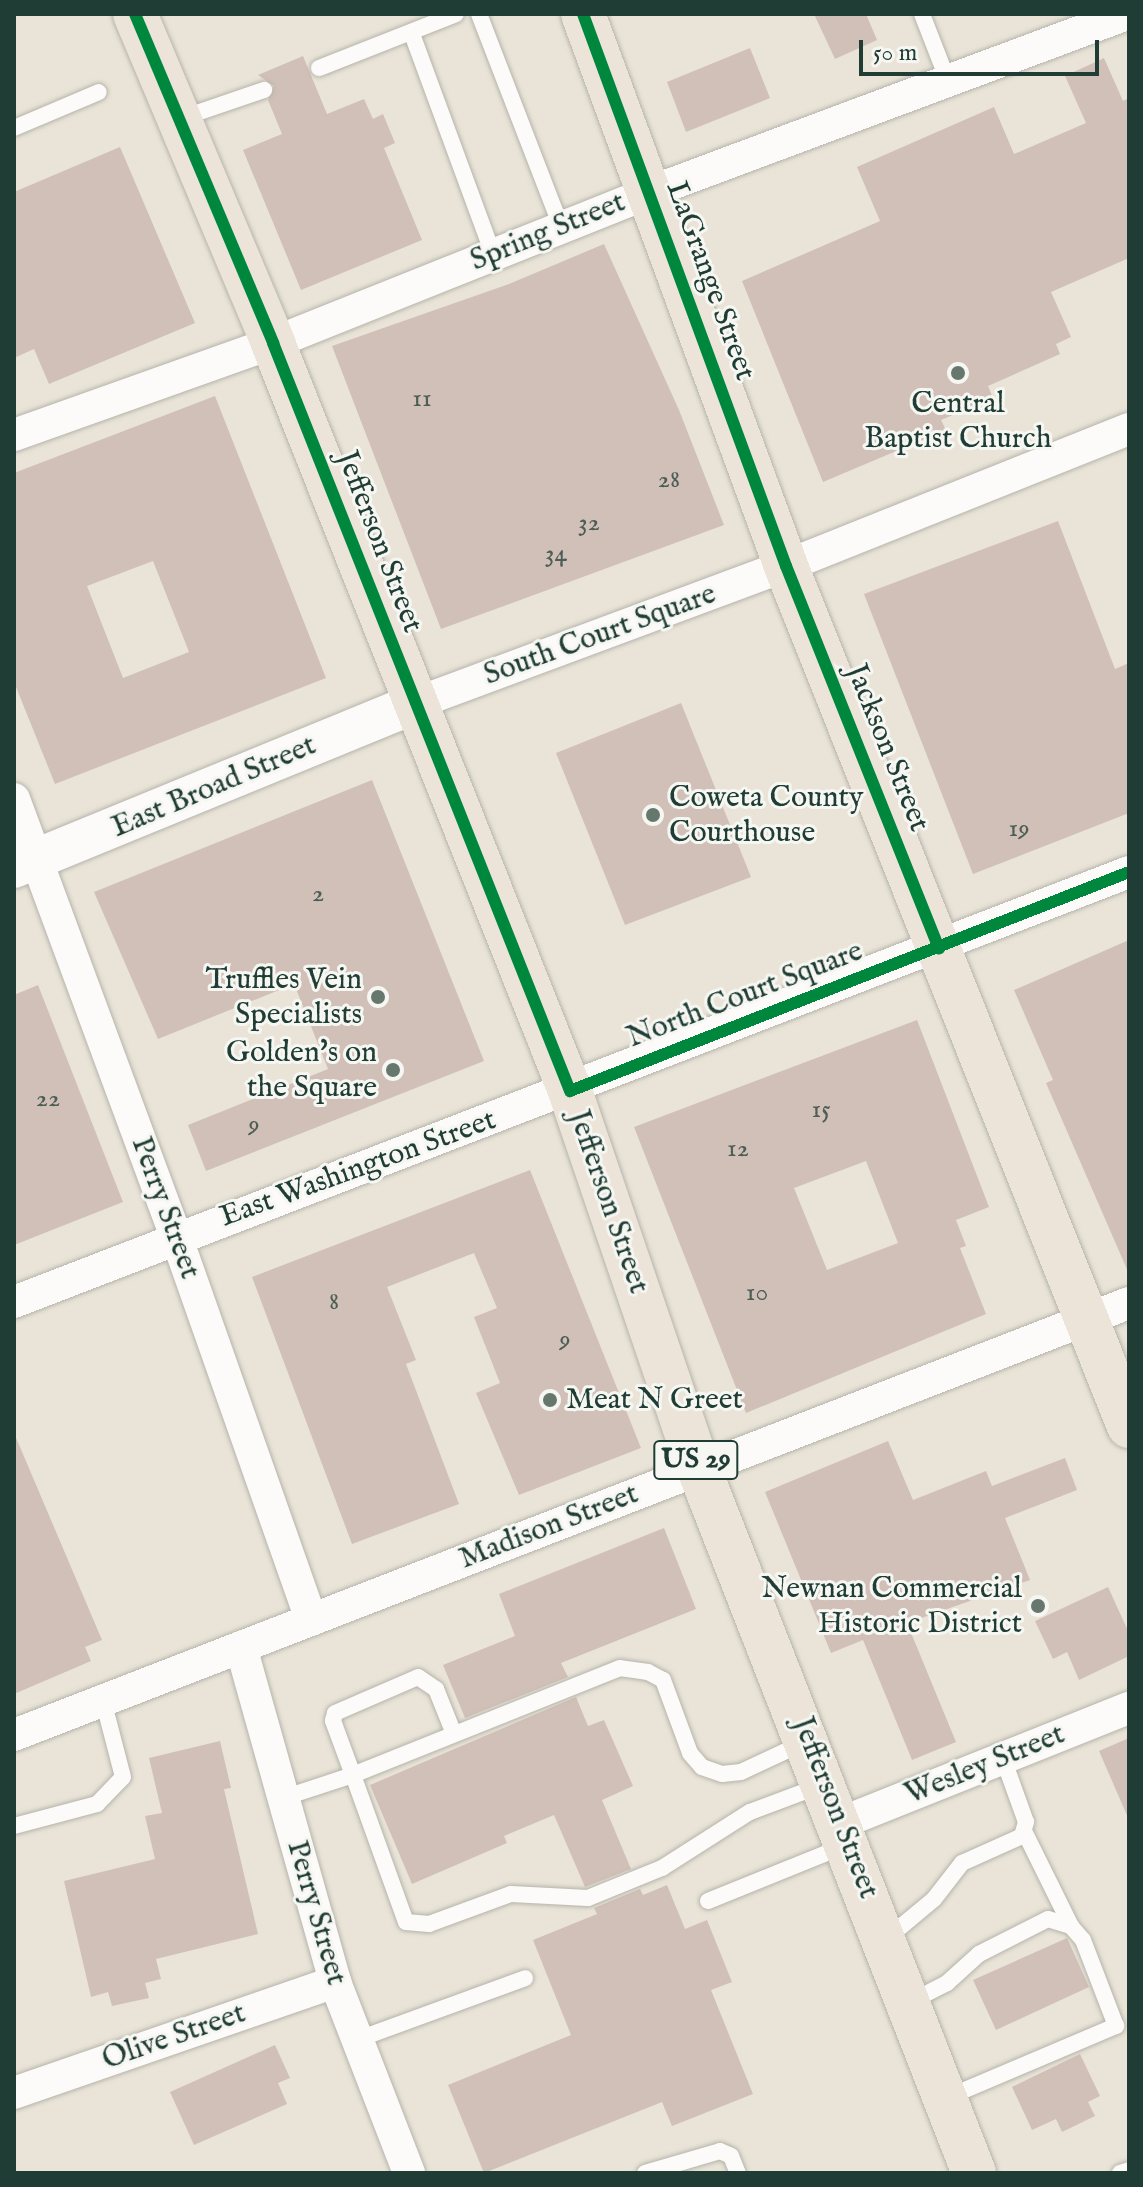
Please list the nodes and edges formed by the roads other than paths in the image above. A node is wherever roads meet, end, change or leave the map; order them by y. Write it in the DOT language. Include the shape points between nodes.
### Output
graph roads {
  1 [pos="135,14"];
  2 [pos="456,14"];
  3 [pos="479,14"];
  4 [pos="583,14"];
  5 [pos="922,14"];
  6 [pos="1127,14"];
  7 [pos="412,34"];
  8 [pos="319,68"];
  9 [pos="948,81"];
  10 [pos="264,90"];
  11 [pos="99,92"];
  12 [pos="179,119"];
  13 [pos="14,128"];
  14 [pos="650,192"];
  15 [pos="561,227"];
  16 [pos="493,254"];
  17 [pos="273,343"];
  18 [pos="1129,429"];
  19 [pos="14,435"];
  20 [pos="786,566"];
  21 [pos="414,704"];
  22 [pos="14,799"];
  23 [pos="26,864"];
  24 [pos="1129,872"];
  25 [pos="939,948"];
  26 [pos="570,1091"];
  27 [pos="176,1236"];
  28 [pos="14,1302"];
  29 [pos="1129,1303"];
  30 [pos="1089,1318"];
  31 [pos="1129,1426"];
  32 [pos="699,1469"];
  33 [pos="311,1620"];
  34 [pos="241,1647"];
  35 [pos="103,1700"];
  36 [pos="1129,1708"];
  37 [pos="454,1734"];
  38 [pos="14,1735"];
  39 [pos="808,1741"];
  40 [pos="1003,1758"];
  41 [pos="353,1775"];
  42 [pos="825,1783"];
  43 [pos="283,1798"];
  44 [pos="14,1826"];
  45 [pos="1024,1831"];
  46 [pos="846,1834"];
  47 [pos="708,1901"];
  48 [pos="1071,1926"];
  49 [pos="886,1939"];
  50 [pos="525,1978"];
  51 [pos="335,1982"];
  52 [pos="909,2002"];
  53 [pos="356,2040"];
  54 [pos="14,2093"];
  55 [pos="946,2098"];
  56 [pos="1129,2170"];
  57 [pos="409,2173"];
  58 [pos="645,2173"];
  59 [pos="738,2173"];
  60 [pos="974,2173"];
  61 [pos="1120,2173"];
  1 -- 12 [label="main road, Jefferson Street / US 29"];
  2 -- 7 [label="lane"];
  3 -- 15 [label="lane"];
  4 -- 14 [label="main road, LaGrange Street"];
  5 -- 9 [label="lane"];
  6 -- 9 [label="street, Spring Street"];
  7 -- 8 [label="lane"];
  7 -- 16 [label="lane"];
  9 -- 14 [label="street, Spring Street"];
  10 -- 12 [label="lane"];
  11 -- 13 [label="lane"];
  12 -- 17 [label="main road, Jefferson Street / US 29"];
  14 -- 15 [label="street, Spring Street"];
  14 -- 20 [label="main road, LaGrange Street"];
  15 -- 16 [label="street, Spring Street"];
  16 -- 17 [label="street, Spring Street"];
  17 -- 19 [label="street, Spring Street"];
  17 -- 21 [label="main road, Jefferson Street / US 29"];
  18 -- 20 [label="street, South Court Square"];
  20 -- 21 [label="street, South Court Square"];
  20 -- 25 [label="main road, Jackson Street"];
  21 -- 23 [label="street, East Broad Street"];
  21 -- 26 [label="main road, Jefferson Street / US 29"];
  22 -- 23 [label="street, Perry Street"];
  23 -- 27 [label="street, Perry Street"];
  24 -- 25 [label="street, North Court Square"];
  25 -- 26 [label="street, North Court Square"];
  25 -- 30 [label="main road, Jackson Street"];
  26 -- 27 [label="street, East Washington Street"];
  26 -- 32 [label="main road, Jefferson Street / US 29"];
  27 -- 28 [label="street, East Washington Street"];
  27 -- 33 [label="street, Perry Street"];
  29 -- 30 [label="street, Madison Street"];
  30 -- 31 [label="main road, Jackson Street"];
  30 -- 32 [label="street, Madison Street"];
  32 -- 33 [label="street, Madison Street"];
  32 -- 39 [label="main road, Jefferson Street / US 29"];
  33 -- 34 [label="street, Madison Street"];
  34 -- 35 [label="street, Madison Street"];
  34 -- 43 [label="street, Perry Street"];
  35 -- 38 [label="street, Madison Street"];
  35 -- 44 [label="lane" via="123,1777 97,1804"];
  36 -- 40 [label="street, Wesley Street"];
  37 -- 39 [label="lane" via="620,1668 663,1680 690,1753 702,1767 722,1774 741,1772"];
  37 -- 41 [label="lane"];
  37 -- 41 [label="lane" via="427,1679 418,1677 362,1699 335,1713 333,1721"];
  39 -- 42 [label="main road, Jefferson Street / US 29"];
  40 -- 45 [label="lane" via="1026,1822"];
  40 -- 46 [label="street, Wesley Street"];
  41 -- 42 [label="lane" via="406,1922 429,1924 511,1894 588,1898 662,1868 750,1812"];
  41 -- 43 [label="lane"];
  42 -- 46 [label="main road, Jefferson Street / US 29"];
  43 -- 51 [label="street, Perry Street"];
  45 -- 48 [label="lane"];
  45 -- 49 [label="lane" via="962,1863 934,1899"];
  46 -- 47 [label="lane"];
  46 -- 49 [label="main road, Jefferson Street / US 29"];
  48 -- 52 [label="lane" via="1048,1919 979,1954 947,1983"];
  48 -- 55 [label="lane" via="1093,1963 1116,2026"];
  49 -- 52 [label="main road, Jefferson Street / US 29"];
  50 -- 53 [label="lane"];
  51 -- 53 [label="street, Perry Street"];
  51 -- 54 [label="street, Olive Street"];
  52 -- 55 [label="main road, Jefferson Street / US 29"];
  53 -- 57 [label="street, Perry Street"];
  55 -- 60 [label="main road, Jefferson Street / US 29"];
  56 -- 61 [label="lane"];
  58 -- 59 [label="lane" via="707,2151 731,2156"];
}
